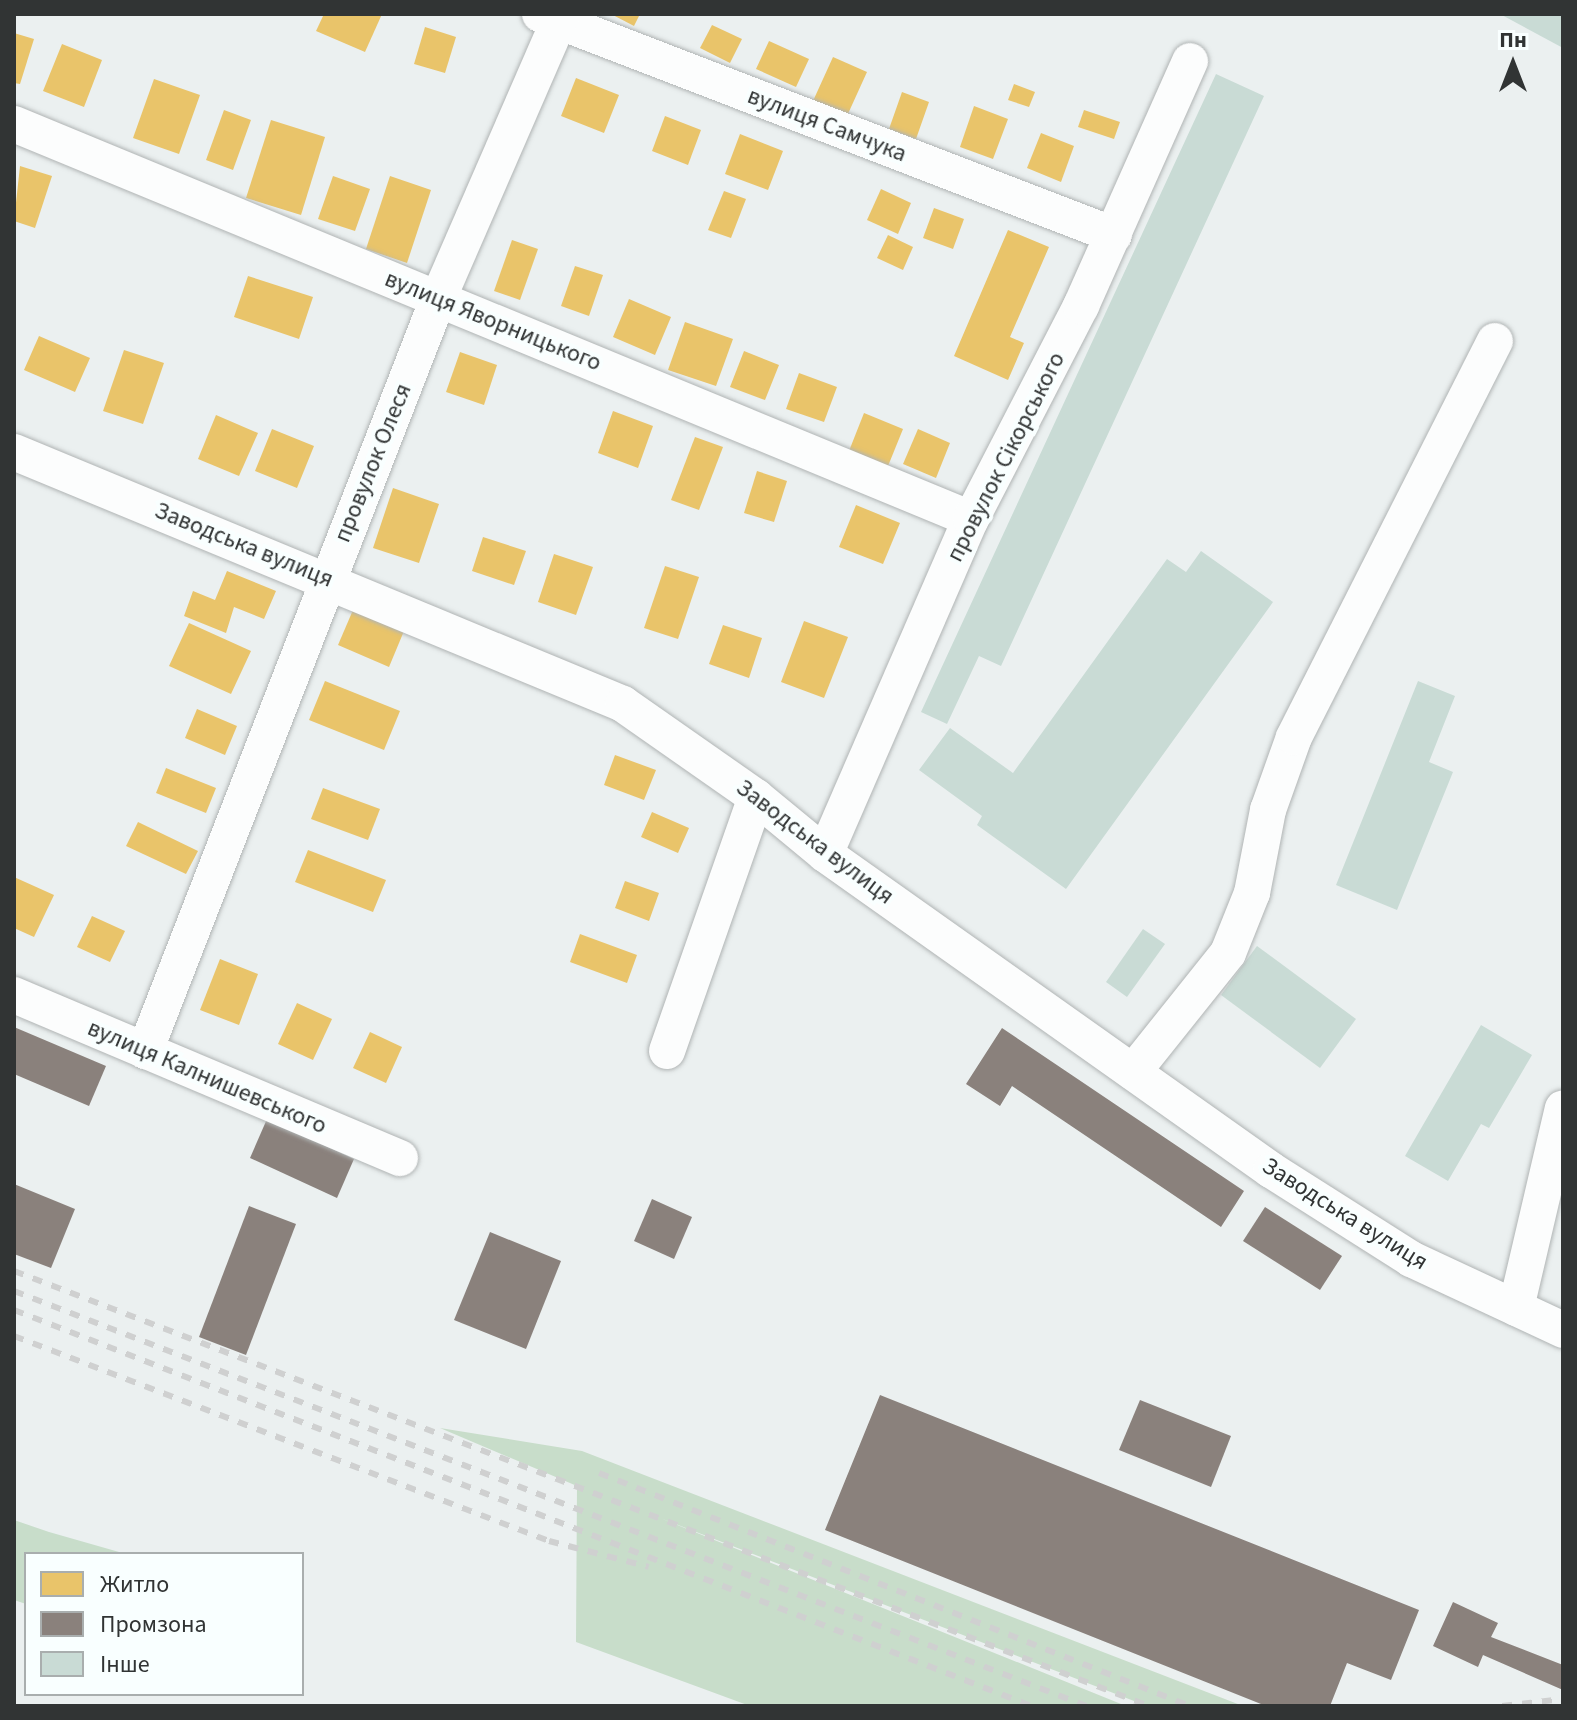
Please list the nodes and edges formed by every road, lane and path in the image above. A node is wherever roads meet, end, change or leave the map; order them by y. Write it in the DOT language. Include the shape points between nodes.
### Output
graph roads {
  1 [pos="554,16"];
  2 [pos="1190,61"];
  3 [pos="14,124"];
  4 [pos="1114,235"];
  5 [pos="438,299"];
  6 [pos="1495,341"];
  7 [pos="14,452"];
  8 [pos="971,519"];
  9 [pos="328,578"];
  10 [pos="756,797"];
  11 [pos="825,854"];
  12 [pos="14,995"];
  13 [pos="145,1051"];
  14 [pos="667,1051"];
  15 [pos="1133,1072"];
  16 [pos="1563,1108"];
  17 [pos="400,1158"];
  18 [pos="1516,1308"];
  19 [pos="1563,1330"];
  1 -- 4 [label="street, вулиця Самчука"];
  1 -- 5 [label="street, провулок Олеся"];
  2 -- 4 [label="street, провулок Сікорського"];
  3 -- 5 [label="street, вулиця Яворницького"];
  4 -- 8 [label="street, провулок Сікорського"];
  5 -- 8 [label="street, вулиця Яворницького"];
  5 -- 9 [label="street, провулок Олеся"];
  6 -- 15 [label="street" via="1294,737 1268,810 1252,893 1228,953"];
  7 -- 9 [label="street, Заводська вулиця"];
  8 -- 11 [label="street, провулок Сікорського"];
  9 -- 10 [label="street, Заводська вулиця" via="623,704"];
  9 -- 13 [label="street, провулок Олеся"];
  10 -- 11 [label="street, Заводська вулиця"];
  10 -- 14 [label="street"];
  11 -- 15 [label="street, Заводська вулиця"];
  12 -- 13 [label="street, вулиця Калнишевського"];
  13 -- 17 [label="street, вулиця Калнишевського"];
  15 -- 18 [label="street, Заводська вулиця" via="1411,1259"];
  16 -- 18 [label="street"];
  18 -- 19 [label="street, Заводська вулиця"];
}
